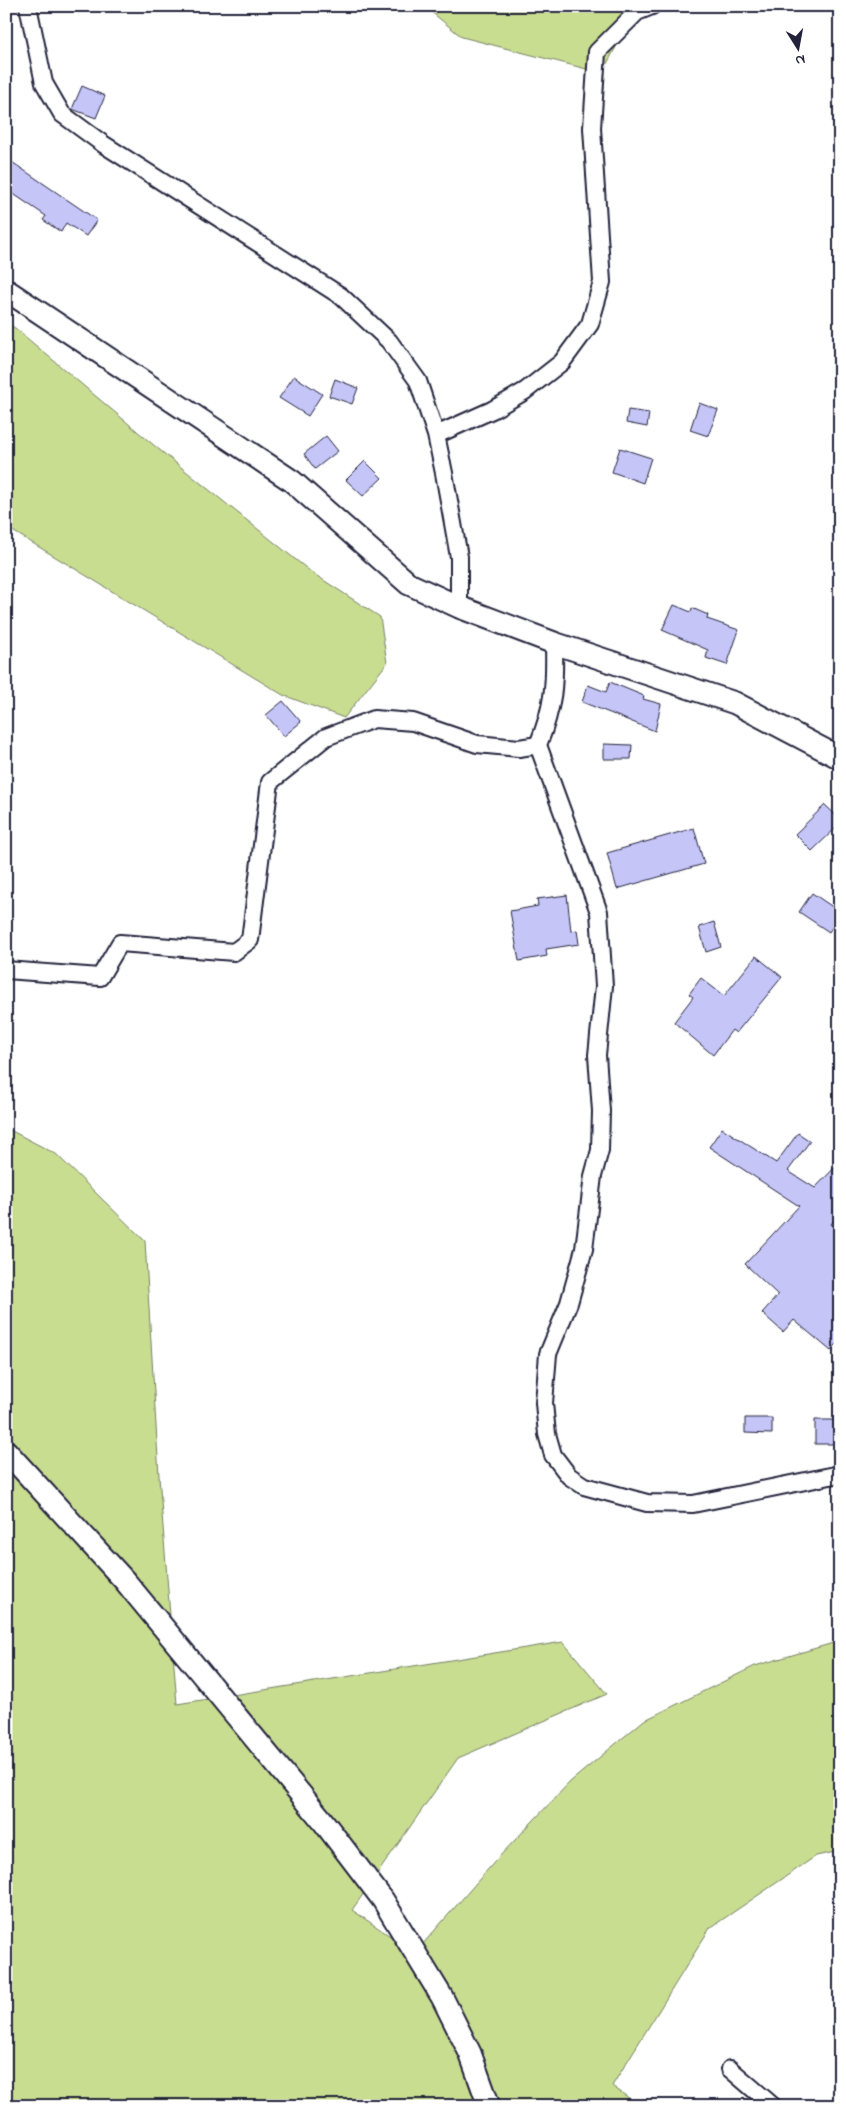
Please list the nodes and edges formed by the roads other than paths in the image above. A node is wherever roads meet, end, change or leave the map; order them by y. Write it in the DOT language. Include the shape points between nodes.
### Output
graph roads {
  1 [pos="28,6"];
  2 [pos="652,6"];
  3 [pos="6,290"];
  4 [pos="436,435"];
  5 [pos="459,607"];
  6 [pos="554,642"];
  7 [pos="538,745"];
  8 [pos="840,758"];
  9 [pos="6,970"];
  10 [pos="6,1451"];
  11 [pos="840,1474"];
  12 [pos="730,2069"];
  13 [pos="489,2106"];
  14 [pos="772,2106"];
  1 -- 4 [label="street" via="44,83 62,114 103,144 341,296 389,341 418,381"];
  2 -- 4 [label="street" via="637,12 598,52 592,128 602,282 590,324 562,362 525,391"];
  3 -- 5 [label="street" via="292,481 409,584"];
  4 -- 5 [label="street" via="458,557"];
  5 -- 6 [label="street"];
  6 -- 7 [label="street" via="555,690"];
  6 -- 8 [label="street" via="735,704"];
  7 -- 9 [label="street" via="519,748 477,744 413,722 374,719 326,737 270,782 250,940 234,952 120,943 100,977"];
  7 -- 11 [label="street" via="600,912 604,986 597,1055 600,1150 593,1176 584,1249 569,1303 548,1354 544,1402 553,1455 569,1476 584,1486 647,1503 692,1504"];
  10 -- 13 [label="street" via="125,1581 322,1820 383,1900 442,1997 470,2053"];
  12 -- 14 [label="street"];
}
